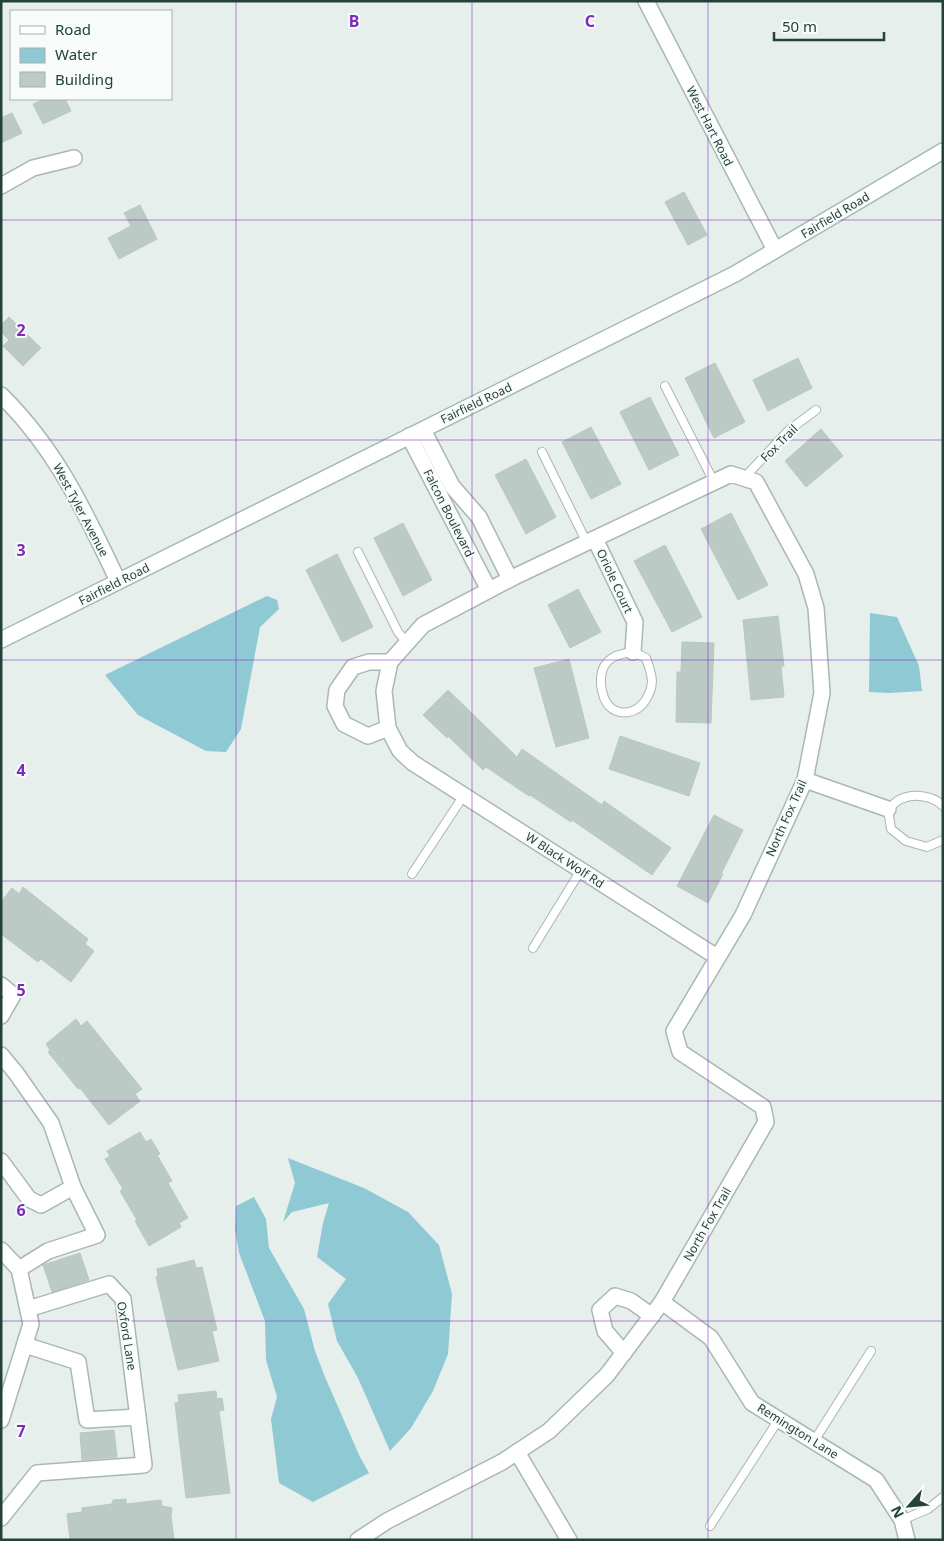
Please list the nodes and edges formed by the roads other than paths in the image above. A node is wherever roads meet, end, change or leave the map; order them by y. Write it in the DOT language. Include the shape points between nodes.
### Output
graph roads {
  1 [pos="646,1"];
  2 [pos="943,151"];
  3 [pos="74,158"];
  4 [pos="1,186"];
  5 [pos="775,250"];
  6 [pos="665,386"];
  7 [pos="1,395"];
  8 [pos="816,410"];
  9 [pos="416,433"];
  10 [pos="542,452"];
  11 [pos="744,478"];
  12 [pos="714,482"];
  13 [pos="591,541"];
  14 [pos="358,552"];
  15 [pos="510,579"];
  16 [pos="118,581"];
  17 [pos="484,593"];
  18 [pos="1,640"];
  19 [pos="407,643"];
  20 [pos="633,652"];
  21 [pos="390,662"];
  22 [pos="388,728"];
  23 [pos="805,780"];
  24 [pos="464,795"];
  25 [pos="943,806"];
  26 [pos="888,809"];
  27 [pos="943,840"];
  28 [pos="581,870"];
  29 [pos="412,874"];
  30 [pos="533,948"];
  31 [pos="717,957"];
  32 [pos="1,985"];
  33 [pos="1,1016"];
  34 [pos="1,1055"];
  35 [pos="1,1161"];
  36 [pos="73,1186"];
  37 [pos="1,1250"];
  38 [pos="19,1269"];
  39 [pos="662,1302"];
  40 [pos="28,1309"];
  41 [pos="652,1316"];
  42 [pos="25,1345"];
  43 [pos="871,1351"];
  44 [pos="624,1353"];
  45 [pos="138,1417"];
  46 [pos="779,1419"];
  47 [pos="1,1420"];
  48 [pos="814,1441"];
  49 [pos="517,1452"];
  50 [pos="943,1497"];
  51 [pos="1,1518"];
  52 [pos="902,1520"];
  53 [pos="710,1526"];
  54 [pos="358,1540"];
  55 [pos="569,1540"];
  56 [pos="907,1540"];
  1 -- 5 [label="street, West Hart Road"];
  2 -- 5 [label="street, Fairfield Road"];
  3 -- 4 [label="street" via="33,168"];
  5 -- 9 [label="street, Fairfield Road" via="736,274"];
  6 -- 12 [label="lane"];
  7 -- 16 [label="street, West Tyler Avenue" via="37,433 63,472"];
  8 -- 11 [label="lane, Fox Trail" via="789,430"];
  9 -- 15 [label="street, Falcon Boulevard" via="452,486 479,517"];
  9 -- 16 [label="street, Fairfield Road"];
  9 -- 17 [label="street, Falcon Boulevard"];
  10 -- 13 [label="lane"];
  11 -- 12 [label="street" via="731,474"];
  11 -- 23 [label="street, North Fox Trail" via="756,482 806,574 816,608 822,693"];
  12 -- 13 [label="street"];
  13 -- 15 [label="street"];
  13 -- 20 [label="street, Oriole Court" via="635,622"];
  14 -- 19 [label="lane" via="398,632"];
  15 -- 17 [label="street"];
  16 -- 18 [label="street, Fairfield Road"];
  17 -- 19 [label="street" via="422,625"];
  19 -- 21 [label="street"];
  20 -- 20 [label="lane" via="613,657 603,666 600,675 607,704 623,713 632,712 642,705 653,683 646,658"];
  21 -- 22 [label="street" via="384,691"];
  21 -- 22 [label="street" via="369,662 353,668 337,690 335,706 344,724 368,736"];
  22 -- 24 [label="street, W Black Wolf Rd" via="400,751 413,763"];
  23 -- 26 [label="street"];
  23 -- 31 [label="street, North Fox Trail" via="743,915"];
  24 -- 28 [label="street, W Black Wolf Rd"];
  24 -- 29 [label="lane"];
  25 -- 26 [label="lane" via="938,801 917,795 901,799"];
  26 -- 27 [label="lane" via="891,829 906,841 927,848"];
  28 -- 30 [label="lane"];
  28 -- 31 [label="street, W Black Wolf Rd"];
  31 -- 39 [label="street, North Fox Trail" via="674,1032 680,1052 762,1107 766,1122"];
  32 -- 33 [label="street" via="13,995"];
  34 -- 36 [label="street" via="51,1123"];
  35 -- 36 [label="street" via="29,1199 41,1205"];
  36 -- 38 [label="street" via="97,1235 48,1251"];
  37 -- 38 [label="street"];
  38 -- 40 [label="street"];
  39 -- 41 [label="street, North Fox Trail"];
  39 -- 46 [label="street, Remington Lane" via="711,1338 752,1402"];
  40 -- 42 [label="street" via="31,1324"];
  40 -- 45 [label="street, Oxford Lane" via="109,1284 123,1298"];
  41 -- 44 [label="street, North Fox Trail"];
  41 -- 44 [label="street" via="631,1301 615,1296 600,1310 605,1331"];
  42 -- 45 [label="street" via="78,1362 87,1420"];
  42 -- 47 [label="street"];
  43 -- 48 [label="lane"];
  44 -- 49 [label="street, North Fox Trail" via="607,1375 549,1431"];
  45 -- 51 [label="street, Oxford Lane" via="144,1465 37,1473"];
  46 -- 48 [label="street, Remington Lane"];
  46 -- 53 [label="lane"];
  48 -- 52 [label="street, Remington Lane" via="876,1480"];
  49 -- 54 [label="street, North Fox Trail" via="387,1521"];
  49 -- 55 [label="street"];
  50 -- 52 [label="lane" via="928,1509"];
  52 -- 56 [label="street, Remington Lane"];
}
